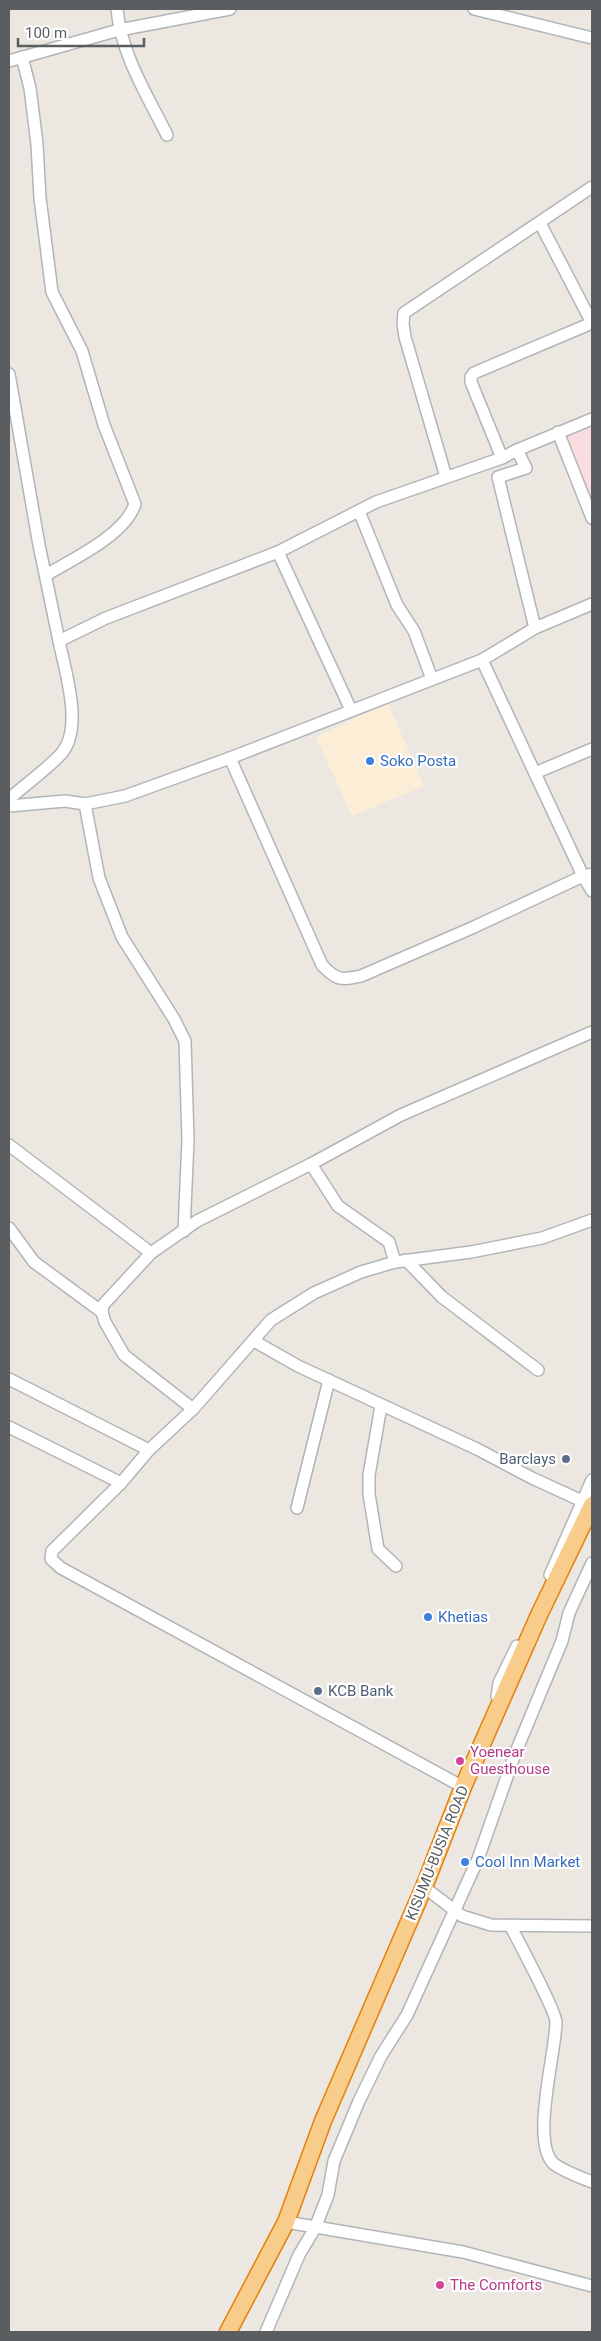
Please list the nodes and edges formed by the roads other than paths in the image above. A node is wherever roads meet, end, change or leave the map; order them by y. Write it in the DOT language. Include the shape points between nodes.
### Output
graph roads {
  1 [pos="117,9"];
  2 [pos="230,9"];
  3 [pos="474,9"];
  4 [pos="511,13"];
  5 [pos="119,30"];
  6 [pos="592,38"];
  7 [pos="22,57"];
  8 [pos="9,60"];
  9 [pos="167,135"];
  10 [pos="592,187"];
  11 [pos="540,223"];
  12 [pos="592,323"];
  13 [pos="9,374"];
  14 [pos="592,419"];
  15 [pos="558,432"];
  16 [pos="517,450"];
  17 [pos="502,458"];
  18 [pos="446,477"];
  19 [pos="359,511"];
  20 [pos="592,518"];
  21 [pos="278,552"];
  22 [pos="46,575"];
  23 [pos="592,604"];
  24 [pos="535,628"];
  25 [pos="59,641"];
  26 [pos="482,660"];
  27 [pos="432,679"];
  28 [pos="352,710"];
  29 [pos="592,749"];
  30 [pos="230,758"];
  31 [pos="535,773"];
  32 [pos="9,799"];
  33 [pos="85,804"];
  34 [pos="9,806"];
  35 [pos="588,875"];
  36 [pos="592,891"];
  37 [pos="592,1032"];
  38 [pos="9,1145"];
  39 [pos="311,1164"];
  40 [pos="592,1220"];
  41 [pos="9,1228"];
  42 [pos="184,1231"];
  43 [pos="151,1253"];
  44 [pos="400,1261"];
  45 [pos="102,1312"];
  46 [pos="254,1341"];
  47 [pos="538,1370"];
  48 [pos="9,1379"];
  49 [pos="329,1380"];
  50 [pos="381,1406"];
  51 [pos="193,1409"];
  52 [pos="9,1427"];
  53 [pos="148,1450"];
  54 [pos="592,1480"];
  55 [pos="121,1484"];
  56 [pos="587,1503"];
  57 [pos="297,1508"];
  58 [pos="592,1563"];
  59 [pos="396,1566"];
  60 [pos="463,1787"];
  61 [pos="424,1886"];
  62 [pos="454,1912"];
  63 [pos="592,1926"];
  64 [pos="512,1929"];
  65 [pos="592,2182"];
  66 [pos="286,2222"];
  67 [pos="315,2228"];
  68 [pos="592,2286"];
  69 [pos="228,2332"];
  70 [pos="266,2332"];
  1 -- 5 [label="street"];
  2 -- 5 [label="street"];
  3 -- 4 [label="street"];
  4 -- 6 [label="street"];
  5 -- 7 [label="street"];
  5 -- 9 [label="street" via="136,74"];
  7 -- 8 [label="street"];
  7 -- 22 [label="street" via="38,144 40,198 52,292 82,351 104,425 135,504 132,514 105,540"];
  10 -- 11 [label="street"];
  11 -- 12 [label="street"];
  11 -- 18 [label="street" via="404,314 405,337"];
  12 -- 17 [label="street" via="471,376"];
  13 -- 22 [label="street"];
  14 -- 15 [label="street"];
  15 -- 16 [label="street"];
  15 -- 20 [label="street"];
  16 -- 17 [label="street"];
  16 -- 24 [label="street" via="526,468 498,477"];
  17 -- 18 [label="street"];
  18 -- 19 [label="street"];
  19 -- 21 [label="street"];
  19 -- 27 [label="street" via="397,606 414,631"];
  21 -- 25 [label="street" via="106,618"];
  21 -- 28 [label="street"];
  22 -- 25 [label="street"];
  23 -- 24 [label="street"];
  24 -- 26 [label="street"];
  25 -- 32 [label="street" via="71,695 69,739 62,753"];
  26 -- 27 [label="street"];
  26 -- 31 [label="street"];
  27 -- 28 [label="street"];
  28 -- 30 [label="street"];
  29 -- 31 [label="street"];
  30 -- 33 [label="street" via="125,796"];
  30 -- 35 [label="street" via="322,965 333,977 361,976"];
  31 -- 35 [label="street"];
  33 -- 34 [label="street" via="65,801"];
  33 -- 42 [label="street" via="99,878 122,937 185,1041 188,1140"];
  35 -- 36 [label="street"];
  37 -- 39 [label="street" via="401,1115"];
  38 -- 43 [label="street"];
  39 -- 42 [label="street"];
  39 -- 44 [label="street" via="338,1206 389,1242"];
  40 -- 44 [label="street" via="542,1238"];
  41 -- 45 [label="street" via="34,1262"];
  42 -- 43 [label="street"];
  43 -- 45 [label="street" via="103,1306"];
  44 -- 46 [label="street" via="361,1272 314,1293 271,1320"];
  44 -- 47 [label="street" via="442,1298"];
  45 -- 51 [label="street" via="124,1355"];
  46 -- 49 [label="street"];
  46 -- 51 [label="street"];
  48 -- 53 [label="street"];
  49 -- 50 [label="street"];
  49 -- 57 [label="street"];
  50 -- 56 [label="street" via="477,1448"];
  50 -- 59 [label="street" via="369,1474 369,1494 378,1549"];
  51 -- 53 [label="street"];
  52 -- 55 [label="street"];
  53 -- 55 [label="street"];
  54 -- 56 [label="street"];
  55 -- 60 [label="street" via="52,1551 51,1560"];
  56 -- 60 [label="highway, KISUMU-BUSIA ROAD"];
  58 -- 62 [label="street" via="569,1613 562,1641"];
  60 -- 61 [label="highway, KISUMU-BUSIA ROAD"];
  61 -- 62 [label="street"];
  61 -- 66 [label="highway, KISUMU-BUSIA ROAD" via="323,2121"];
  62 -- 63 [label="street" via="491,1924"];
  62 -- 67 [label="street" via="407,2015 381,2056 359,2101 334,2161 328,2195"];
  64 -- 65 [label="street" via="556,2020 545,2115 547,2155 554,2164"];
  66 -- 67 [label="street"];
  66 -- 69 [label="highway, KISUMU-BUSIA ROAD"];
  67 -- 68 [label="street" via="463,2252"];
  67 -- 70 [label="street" via="299,2255"];
}
